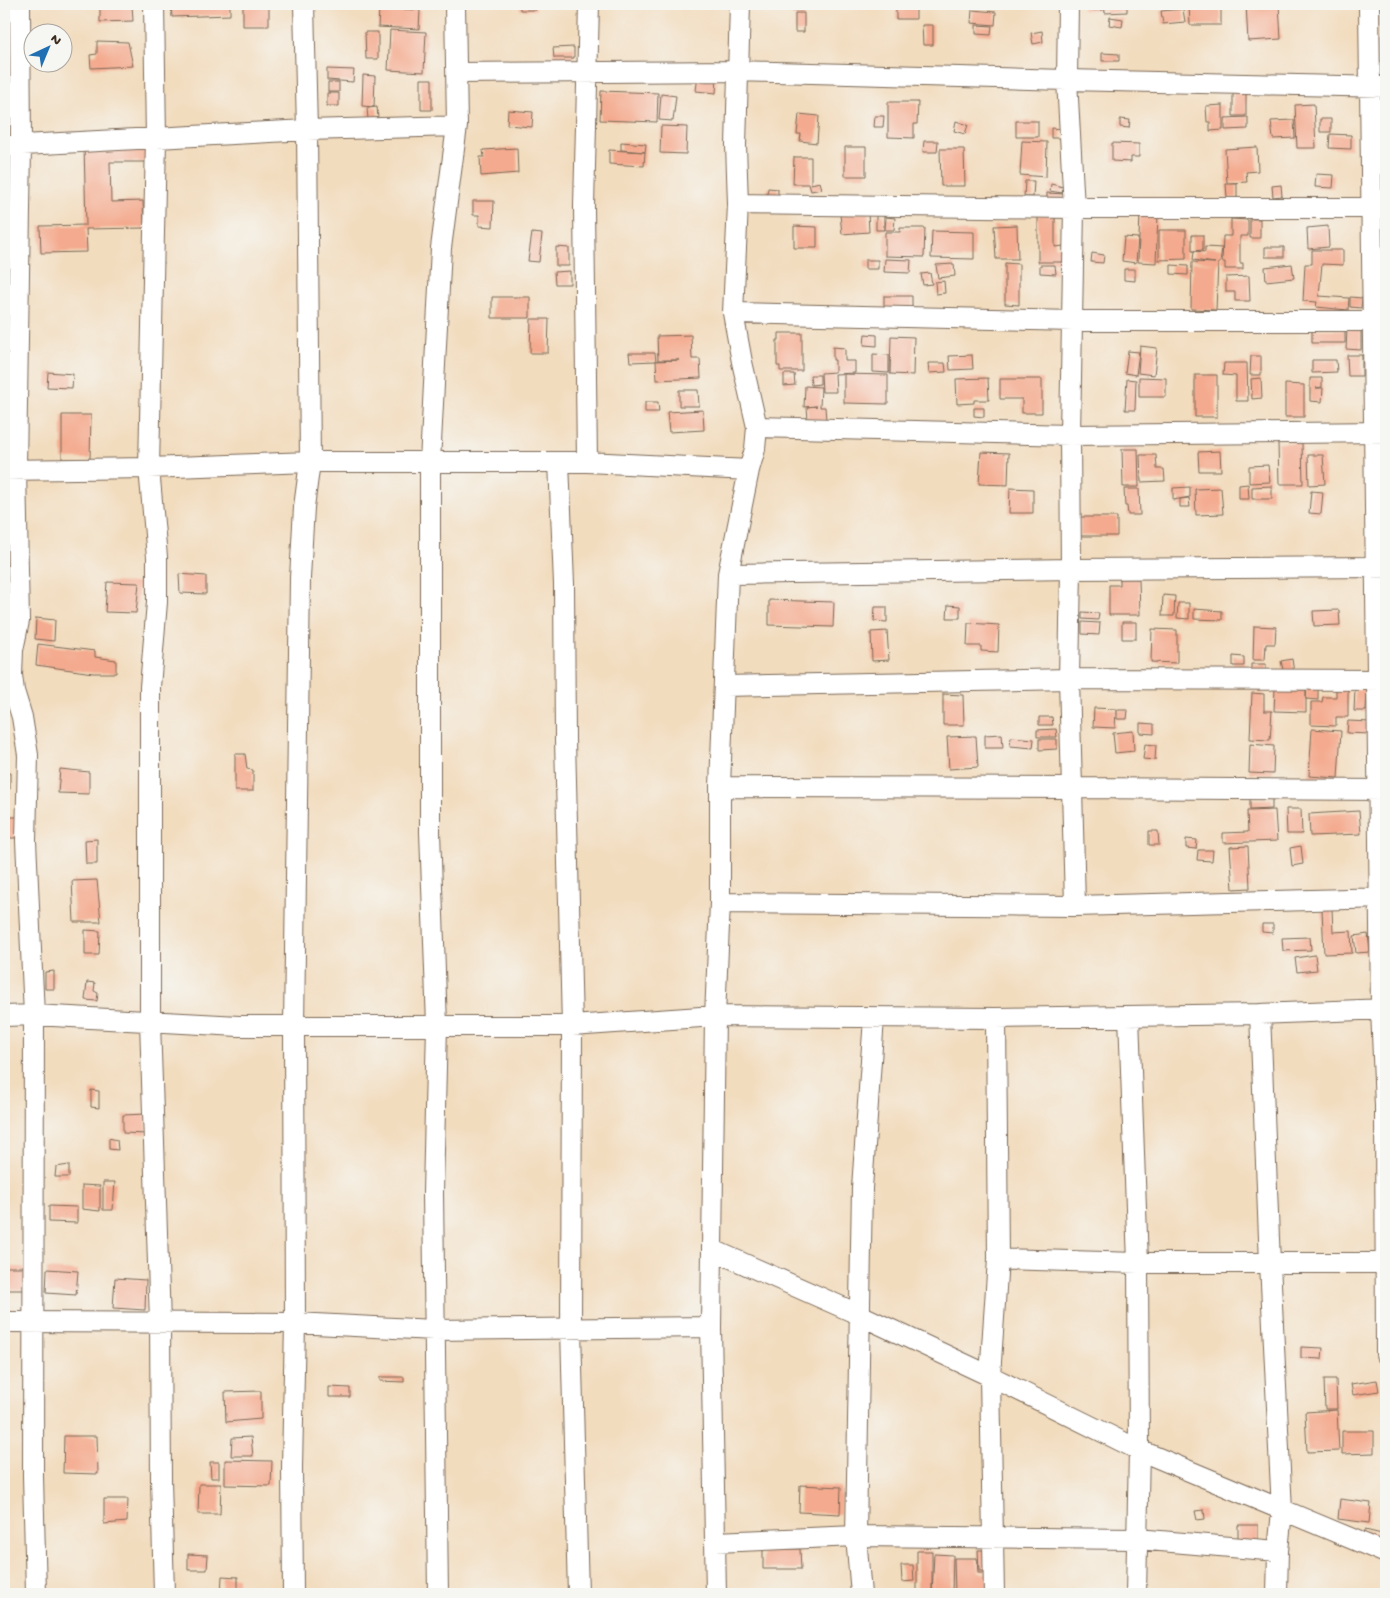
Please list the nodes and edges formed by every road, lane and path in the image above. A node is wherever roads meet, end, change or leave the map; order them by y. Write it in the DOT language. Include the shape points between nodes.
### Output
graph roads {
  1 [pos="20,4"];
  2 [pos="154,4"];
  3 [pos="304,4"];
  4 [pos="455,4"];
  5 [pos="590,4"];
  6 [pos="740,4"];
  7 [pos="1068,4"];
  8 [pos="1369,4"];
  9 [pos="737,71"];
  10 [pos="589,72"];
  11 [pos="457,73"];
  12 [pos="1067,80"];
  13 [pos="1378,87"];
  14 [pos="457,126"];
  15 [pos="307,130"];
  16 [pos="156,139"];
  17 [pos="12,146"];
  18 [pos="738,204"];
  19 [pos="1074,208"];
  20 [pos="1379,208"];
  21 [pos="733,313"];
  22 [pos="1073,321"];
  23 [pos="1380,321"];
  24 [pos="757,427"];
  25 [pos="1380,432"];
  26 [pos="1070,435"];
  27 [pos="310,462"];
  28 [pos="430,462"];
  29 [pos="559,462"];
  30 [pos="587,462"];
  31 [pos="149,468"];
  32 [pos="10,469"];
  33 [pos="749,470"];
  34 [pos="1381,567"];
  35 [pos="1071,568"];
  36 [pos="728,574"];
  37 [pos="1069,679"];
  38 [pos="1382,680"];
  39 [pos="725,686"];
  40 [pos="720,787"];
  41 [pos="1072,788"];
  42 [pos="1382,790"];
  43 [pos="1383,899"];
  44 [pos="720,903"];
  45 [pos="1075,906"];
  46 [pos="1384,1009"];
  47 [pos="1260,1014"];
  48 [pos="4,1016"];
  49 [pos="34,1016"];
  50 [pos="715,1016"];
  51 [pos="1129,1016"];
  52 [pos="874,1018"];
  53 [pos="996,1018"];
  54 [pos="150,1022"];
  55 [pos="437,1025"];
  56 [pos="294,1026"];
  57 [pos="572,1026"];
  58 [pos="1386,1106"];
  59 [pos="713,1250"];
  60 [pos="998,1259"];
  61 [pos="1386,1262"];
  62 [pos="1138,1263"];
  63 [pos="1270,1263"];
  64 [pos="860,1315"];
  65 [pos="4,1322"];
  66 [pos="34,1323"];
  67 [pos="160,1323"];
  68 [pos="295,1323"];
  69 [pos="711,1327"];
  70 [pos="572,1329"];
  71 [pos="434,1330"];
  72 [pos="1386,1353"];
  73 [pos="990,1376"];
  74 [pos="1139,1450"];
  75 [pos="1282,1511"];
  76 [pos="856,1536"];
  77 [pos="992,1537"];
  78 [pos="1137,1539"];
  79 [pos="715,1542"];
  80 [pos="1278,1551"];
  81 [pos="1386,1553"];
  82 [pos="36,1594"];
  83 [pos="164,1594"];
  84 [pos="293,1594"];
  85 [pos="438,1594"];
  86 [pos="578,1594"];
  87 [pos="716,1594"];
  88 [pos="861,1594"];
  89 [pos="994,1594"];
  90 [pos="1136,1594"];
  91 [pos="1277,1594"];
  1 -- 17 [label="street"];
  2 -- 16 [label="street"];
  3 -- 15 [label="street"];
  4 -- 11 [label="street"];
  5 -- 10 [label="street"];
  6 -- 9 [label="street"];
  7 -- 12 [label="street"];
  8 -- 13 [label="street"];
  9 -- 10 [label="street"];
  9 -- 12 [label="street"];
  9 -- 18 [label="street"];
  10 -- 11 [label="street"];
  10 -- 30 [label="street" via="584,206"];
  11 -- 14 [label="street"];
  12 -- 13 [label="street"];
  12 -- 19 [label="street"];
  13 -- 20 [label="street"];
  14 -- 15 [label="street"];
  14 -- 28 [label="street" via="441,248"];
  15 -- 16 [label="street"];
  15 -- 27 [label="street"];
  16 -- 17 [label="street"];
  16 -- 31 [label="street"];
  17 -- 32 [label="street"];
  18 -- 19 [label="street"];
  18 -- 21 [label="street"];
  19 -- 20 [label="street"];
  19 -- 22 [label="street"];
  20 -- 23 [label="street"];
  21 -- 22 [label="street"];
  21 -- 24 [label="street"];
  22 -- 23 [label="street"];
  22 -- 26 [label="street"];
  23 -- 25 [label="street"];
  24 -- 26 [label="street"];
  24 -- 33 [label="street"];
  25 -- 26 [label="street"];
  25 -- 34 [label="street"];
  26 -- 35 [label="street"];
  27 -- 28 [label="street"];
  27 -- 31 [label="street"];
  27 -- 56 [label="street" via="300,578"];
  28 -- 29 [label="street"];
  28 -- 55 [label="street" via="430,832"];
  29 -- 30 [label="street"];
  29 -- 57 [label="street"];
  30 -- 33 [label="street"];
  31 -- 32 [label="street"];
  31 -- 54 [label="street" via="157,557 150,687"];
  32 -- 49 [label="street" via="19,621 12,675 28,755 26,840"];
  33 -- 36 [label="street"];
  34 -- 35 [label="street"];
  34 -- 38 [label="street"];
  35 -- 36 [label="street"];
  35 -- 37 [label="street"];
  36 -- 39 [label="street"];
  37 -- 38 [label="street"];
  37 -- 39 [label="street"];
  37 -- 41 [label="street"];
  38 -- 42 [label="street"];
  39 -- 40 [label="street"];
  40 -- 41 [label="street"];
  40 -- 44 [label="street"];
  41 -- 42 [label="street"];
  41 -- 45 [label="street"];
  42 -- 43 [label="street"];
  43 -- 45 [label="street"];
  43 -- 46 [label="street"];
  44 -- 45 [label="street"];
  44 -- 50 [label="street"];
  46 -- 47 [label="street"];
  46 -- 58 [label="street"];
  47 -- 51 [label="street"];
  47 -- 63 [label="street"];
  48 -- 49 [label="street"];
  49 -- 54 [label="street"];
  49 -- 66 [label="street"];
  50 -- 52 [label="street"];
  50 -- 57 [label="street"];
  50 -- 59 [label="street"];
  51 -- 53 [label="street"];
  51 -- 62 [label="street"];
  52 -- 53 [label="street"];
  52 -- 64 [label="street" via="862,1188"];
  53 -- 60 [label="street"];
  54 -- 56 [label="street"];
  54 -- 67 [label="street"];
  55 -- 56 [label="street"];
  55 -- 57 [label="street"];
  55 -- 71 [label="street"];
  56 -- 68 [label="street"];
  57 -- 70 [label="street"];
  58 -- 61 [label="street"];
  59 -- 64 [label="street"];
  59 -- 69 [label="street"];
  60 -- 62 [label="street"];
  60 -- 73 [label="street"];
  61 -- 63 [label="street"];
  61 -- 72 [label="street"];
  62 -- 63 [label="street"];
  62 -- 74 [label="street"];
  63 -- 75 [label="street"];
  64 -- 73 [label="street"];
  64 -- 76 [label="street"];
  65 -- 66 [label="street"];
  66 -- 67 [label="street"];
  66 -- 82 [label="street"];
  67 -- 68 [label="street"];
  67 -- 83 [label="street"];
  68 -- 71 [label="street"];
  68 -- 84 [label="street"];
  69 -- 70 [label="street"];
  69 -- 79 [label="street"];
  70 -- 71 [label="street"];
  70 -- 86 [label="street"];
  71 -- 85 [label="street"];
  73 -- 74 [label="street"];
  73 -- 77 [label="street"];
  74 -- 75 [label="street"];
  74 -- 78 [label="street"];
  75 -- 80 [label="street"];
  75 -- 81 [label="street"];
  76 -- 77 [label="street"];
  76 -- 79 [label="street"];
  76 -- 88 [label="street"];
  77 -- 78 [label="street"];
  77 -- 89 [label="street"];
  78 -- 80 [label="street"];
  78 -- 90 [label="street"];
  79 -- 87 [label="street"];
  80 -- 91 [label="street"];
}
